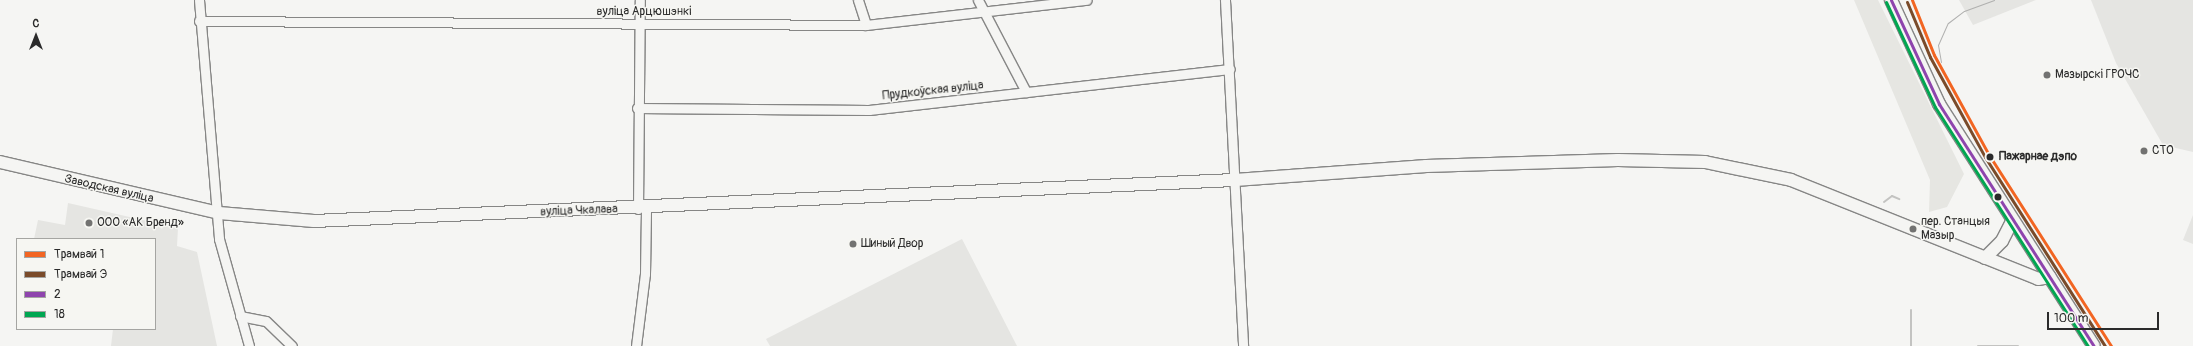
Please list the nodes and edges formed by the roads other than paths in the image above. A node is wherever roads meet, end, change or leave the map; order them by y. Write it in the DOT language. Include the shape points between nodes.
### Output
graph roads {
  1 [pos="199,0"];
  2 [pos="640,0"];
  3 [pos="858,0"];
  4 [pos="978,0"];
  5 [pos="1087,0"];
  6 [pos="1225,0"];
  7 [pos="1891,0"];
  8 [pos="984,13"];
  9 [pos="199,21"];
  10 [pos="641,24"];
  11 [pos="866,24"];
  12 [pos="1230,69"];
  13 [pos="1026,92"];
  14 [pos="637,108"];
  15 [pos="0,162"];
  16 [pos="1235,180"];
  17 [pos="642,209"];
  18 [pos="219,213"];
  19 [pos="2012,221"];
  20 [pos="1984,258"];
  21 [pos="2050,277"];
  22 [pos="240,316"];
  23 [pos="249,346"];
  24 [pos="292,346"];
  25 [pos="636,346"];
  26 [pos="1243,346"];
  27 [pos="2094,346"];
  1 -- 9 [label="street"];
  2 -- 10 [label="street"];
  3 -- 11 [label="street"];
  4 -- 8 [label="street"];
  5 -- 8 [label="street, вуліца Арцюшэнкі"];
  6 -- 12 [label="street"];
  7 -- 19 [label="main road" via="1928,83"];
  8 -- 11 [label="street, вуліца Арцюшэнкі"];
  8 -- 13 [label="street"];
  9 -- 10 [label="street, вуліца Арцюшэнкі"];
  9 -- 18 [label="street"];
  10 -- 11 [label="street, вуліца Арцюшэнкі"];
  10 -- 14 [label="street"];
  12 -- 13 [label="street, Прудкоўская вуліца"];
  12 -- 16 [label="street"];
  13 -- 14 [label="street, Прудкоўская вуліца" via="869,110"];
  14 -- 17 [label="street"];
  15 -- 18 [label="main road, Заводская вуліца"];
  16 -- 17 [label="main road, вуліца Чкалава" via="938,192"];
  16 -- 20 [label="main road, вуліца Чкалава" via="1426,166 1618,160 1705,162 1790,180"];
  16 -- 26 [label="street"];
  17 -- 18 [label="main road, вуліца Чкалава" via="314,221"];
  17 -- 25 [label="street" via="645,274"];
  18 -- 22 [label="street" via="219,239"];
  19 -- 20 [label="main road" via="2002,241"];
  19 -- 21 [label="main road"];
  20 -- 21 [label="main road, вуліца Чкалава" via="2038,279"];
  21 -- 27 [label="main road"];
  22 -- 23 [label="street"];
  22 -- 24 [label="street" via="266,321"];
}
